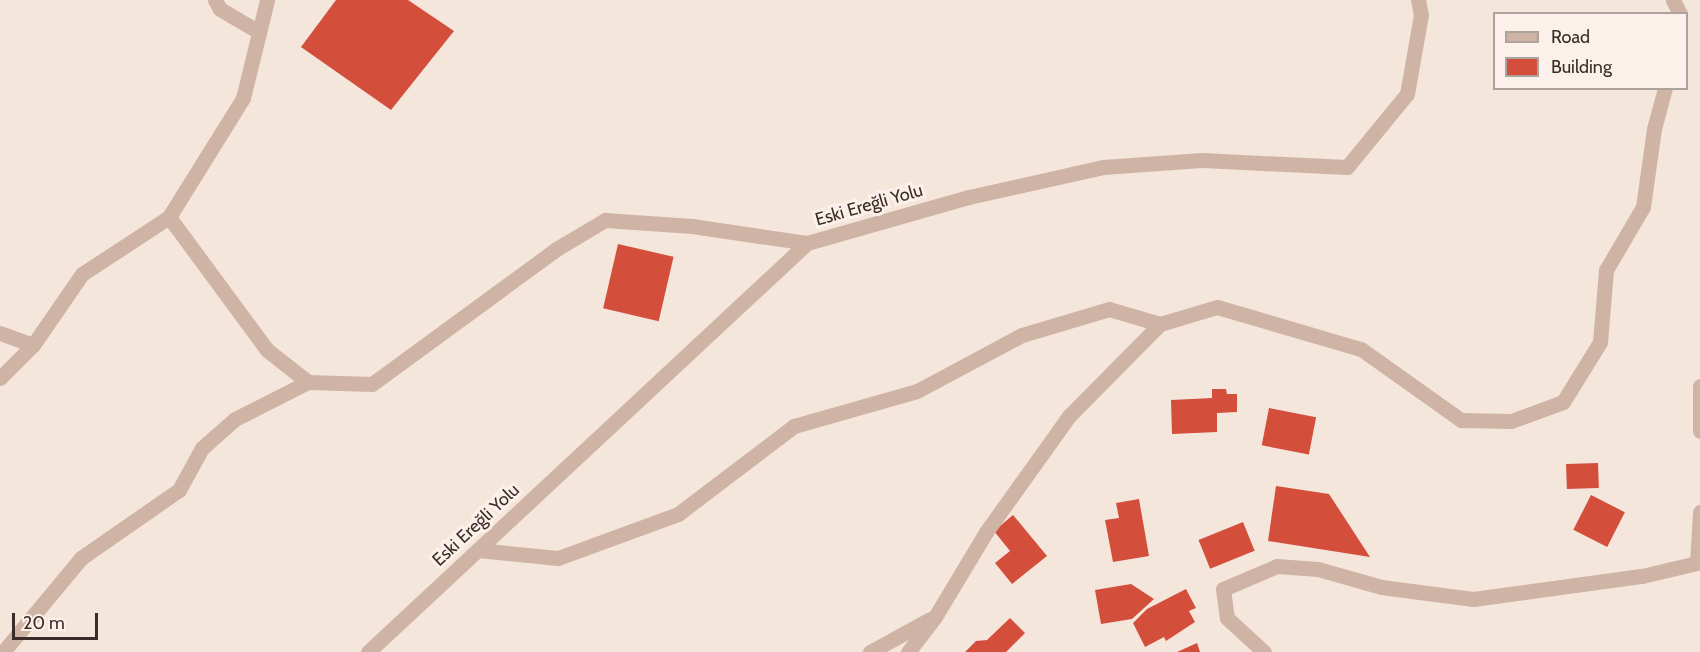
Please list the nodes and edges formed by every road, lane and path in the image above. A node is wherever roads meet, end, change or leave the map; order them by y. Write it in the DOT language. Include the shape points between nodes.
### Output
graph roads {
  1 [pos="215,0"];
  2 [pos="267,0"];
  3 [pos="1418,0"];
  4 [pos="259,32"];
  5 [pos="1664,90"];
  6 [pos="169,217"];
  7 [pos="807,243"];
  8 [pos="1160,324"];
  9 [pos="0,333"];
  10 [pos="33,345"];
  11 [pos="0,378"];
  12 [pos="308,382"];
  13 [pos="1700,386"];
  14 [pos="1700,431"];
  15 [pos="1700,512"];
  16 [pos="478,550"];
  17 [pos="935,617"];
  18 [pos="3,652"];
  19 [pos="368,652"];
  20 [pos="870,652"];
  21 [pos="908,652"];
  22 [pos="1264,652"];
  1 -- 4 [label="street" via="220,9"];
  2 -- 4 [label="street"];
  3 -- 7 [label="street, Eski Ereğli Yolu" via="1421,15 1407,94 1347,168 1202,160 1103,166 969,197"];
  4 -- 6 [label="street" via="243,98"];
  5 -- 8 [label="street" via="1654,129 1643,207 1606,270 1600,342 1563,402 1511,421 1461,420 1361,349 1217,307"];
  6 -- 10 [label="street" via="82,274"];
  6 -- 12 [label="street" via="267,350"];
  7 -- 12 [label="street" via="692,226 605,220 558,248 372,384"];
  7 -- 16 [label="street, Eski Ereğli Yolu"];
  8 -- 16 [label="street" via="1109,309 1022,335 917,391 794,426 678,514 558,558"];
  8 -- 17 [label="street" via="1069,416 986,532"];
  9 -- 10 [label="street"];
  10 -- 11 [label="street"];
  12 -- 18 [label="street" via="235,419 202,448 179,490 81,558"];
  13 -- 14 [label="street"];
  15 -- 22 [label="street" via="1697,563 1642,576 1507,594 1473,598 1381,587 1318,569 1277,566 1223,589 1227,618"];
  16 -- 19 [label="street, Eski Ereğli Yolu"];
  17 -- 20 [label="street"];
  17 -- 21 [label="street"];
}
